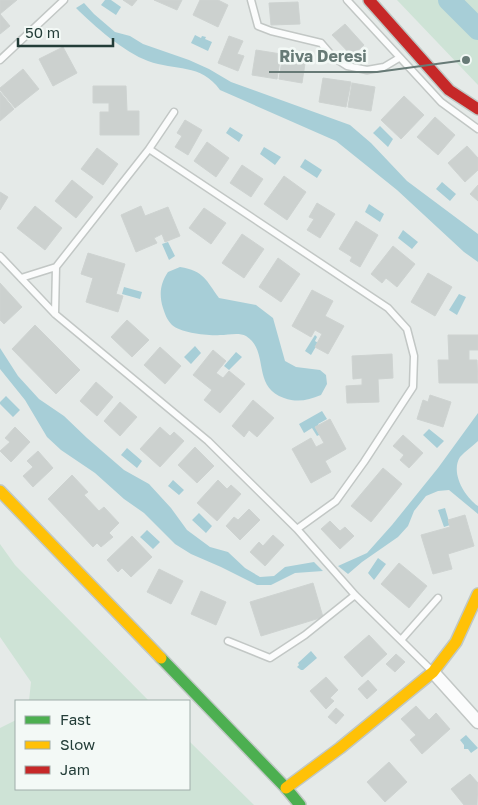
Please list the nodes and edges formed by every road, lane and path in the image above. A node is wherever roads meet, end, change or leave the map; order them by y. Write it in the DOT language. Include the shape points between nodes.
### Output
graph roads {
  1 [pos="64,0"];
  2 [pos="251,0"];
  3 [pos="347,0"];
  4 [pos="369,0"];
  5 [pos="399,58"];
  6 [pos="0,60"];
  7 [pos="478,109"];
  8 [pos="174,112"];
  9 [pos="478,129"];
  10 [pos="150,149"];
  11 [pos="0,256"];
  12 [pos="56,267"];
  13 [pos="21,278"];
  14 [pos="55,314"];
  15 [pos="0,491"];
  16 [pos="296,529"];
  17 [pos="478,594"];
  18 [pos="355,595"];
  19 [pos="438,598"];
  20 [pos="401,640"];
  21 [pos="228,641"];
  22 [pos="433,672"];
  23 [pos="478,722"];
  24 [pos="286,788"];
  25 [pos="300,805"];
  1 -- 6 [label="lane"];
  2 -- 5 [label="lane" via="258,26 321,43 347,66 367,70 384,67"];
  3 -- 5 [label="lane"];
  4 -- 7 [label="street" via="449,90"];
  5 -- 9 [label="lane" via="441,102"];
  8 -- 10 [label="lane"];
  10 -- 12 [label="lane"];
  10 -- 16 [label="lane" via="388,308 407,329 414,356 413,387 336,501"];
  11 -- 13 [label="lane"];
  12 -- 13 [label="lane"];
  12 -- 14 [label="lane"];
  13 -- 14 [label="lane"];
  14 -- 16 [label="lane" via="208,441"];
  15 -- 24 [label="street"];
  16 -- 18 [label="lane"];
  17 -- 22 [label="street" via="456,642"];
  18 -- 20 [label="lane"];
  18 -- 21 [label="lane" via="270,658"];
  19 -- 20 [label="lane"];
  20 -- 22 [label="lane"];
  22 -- 23 [label="street"];
  22 -- 24 [label="street"];
  24 -- 25 [label="street"];
}
